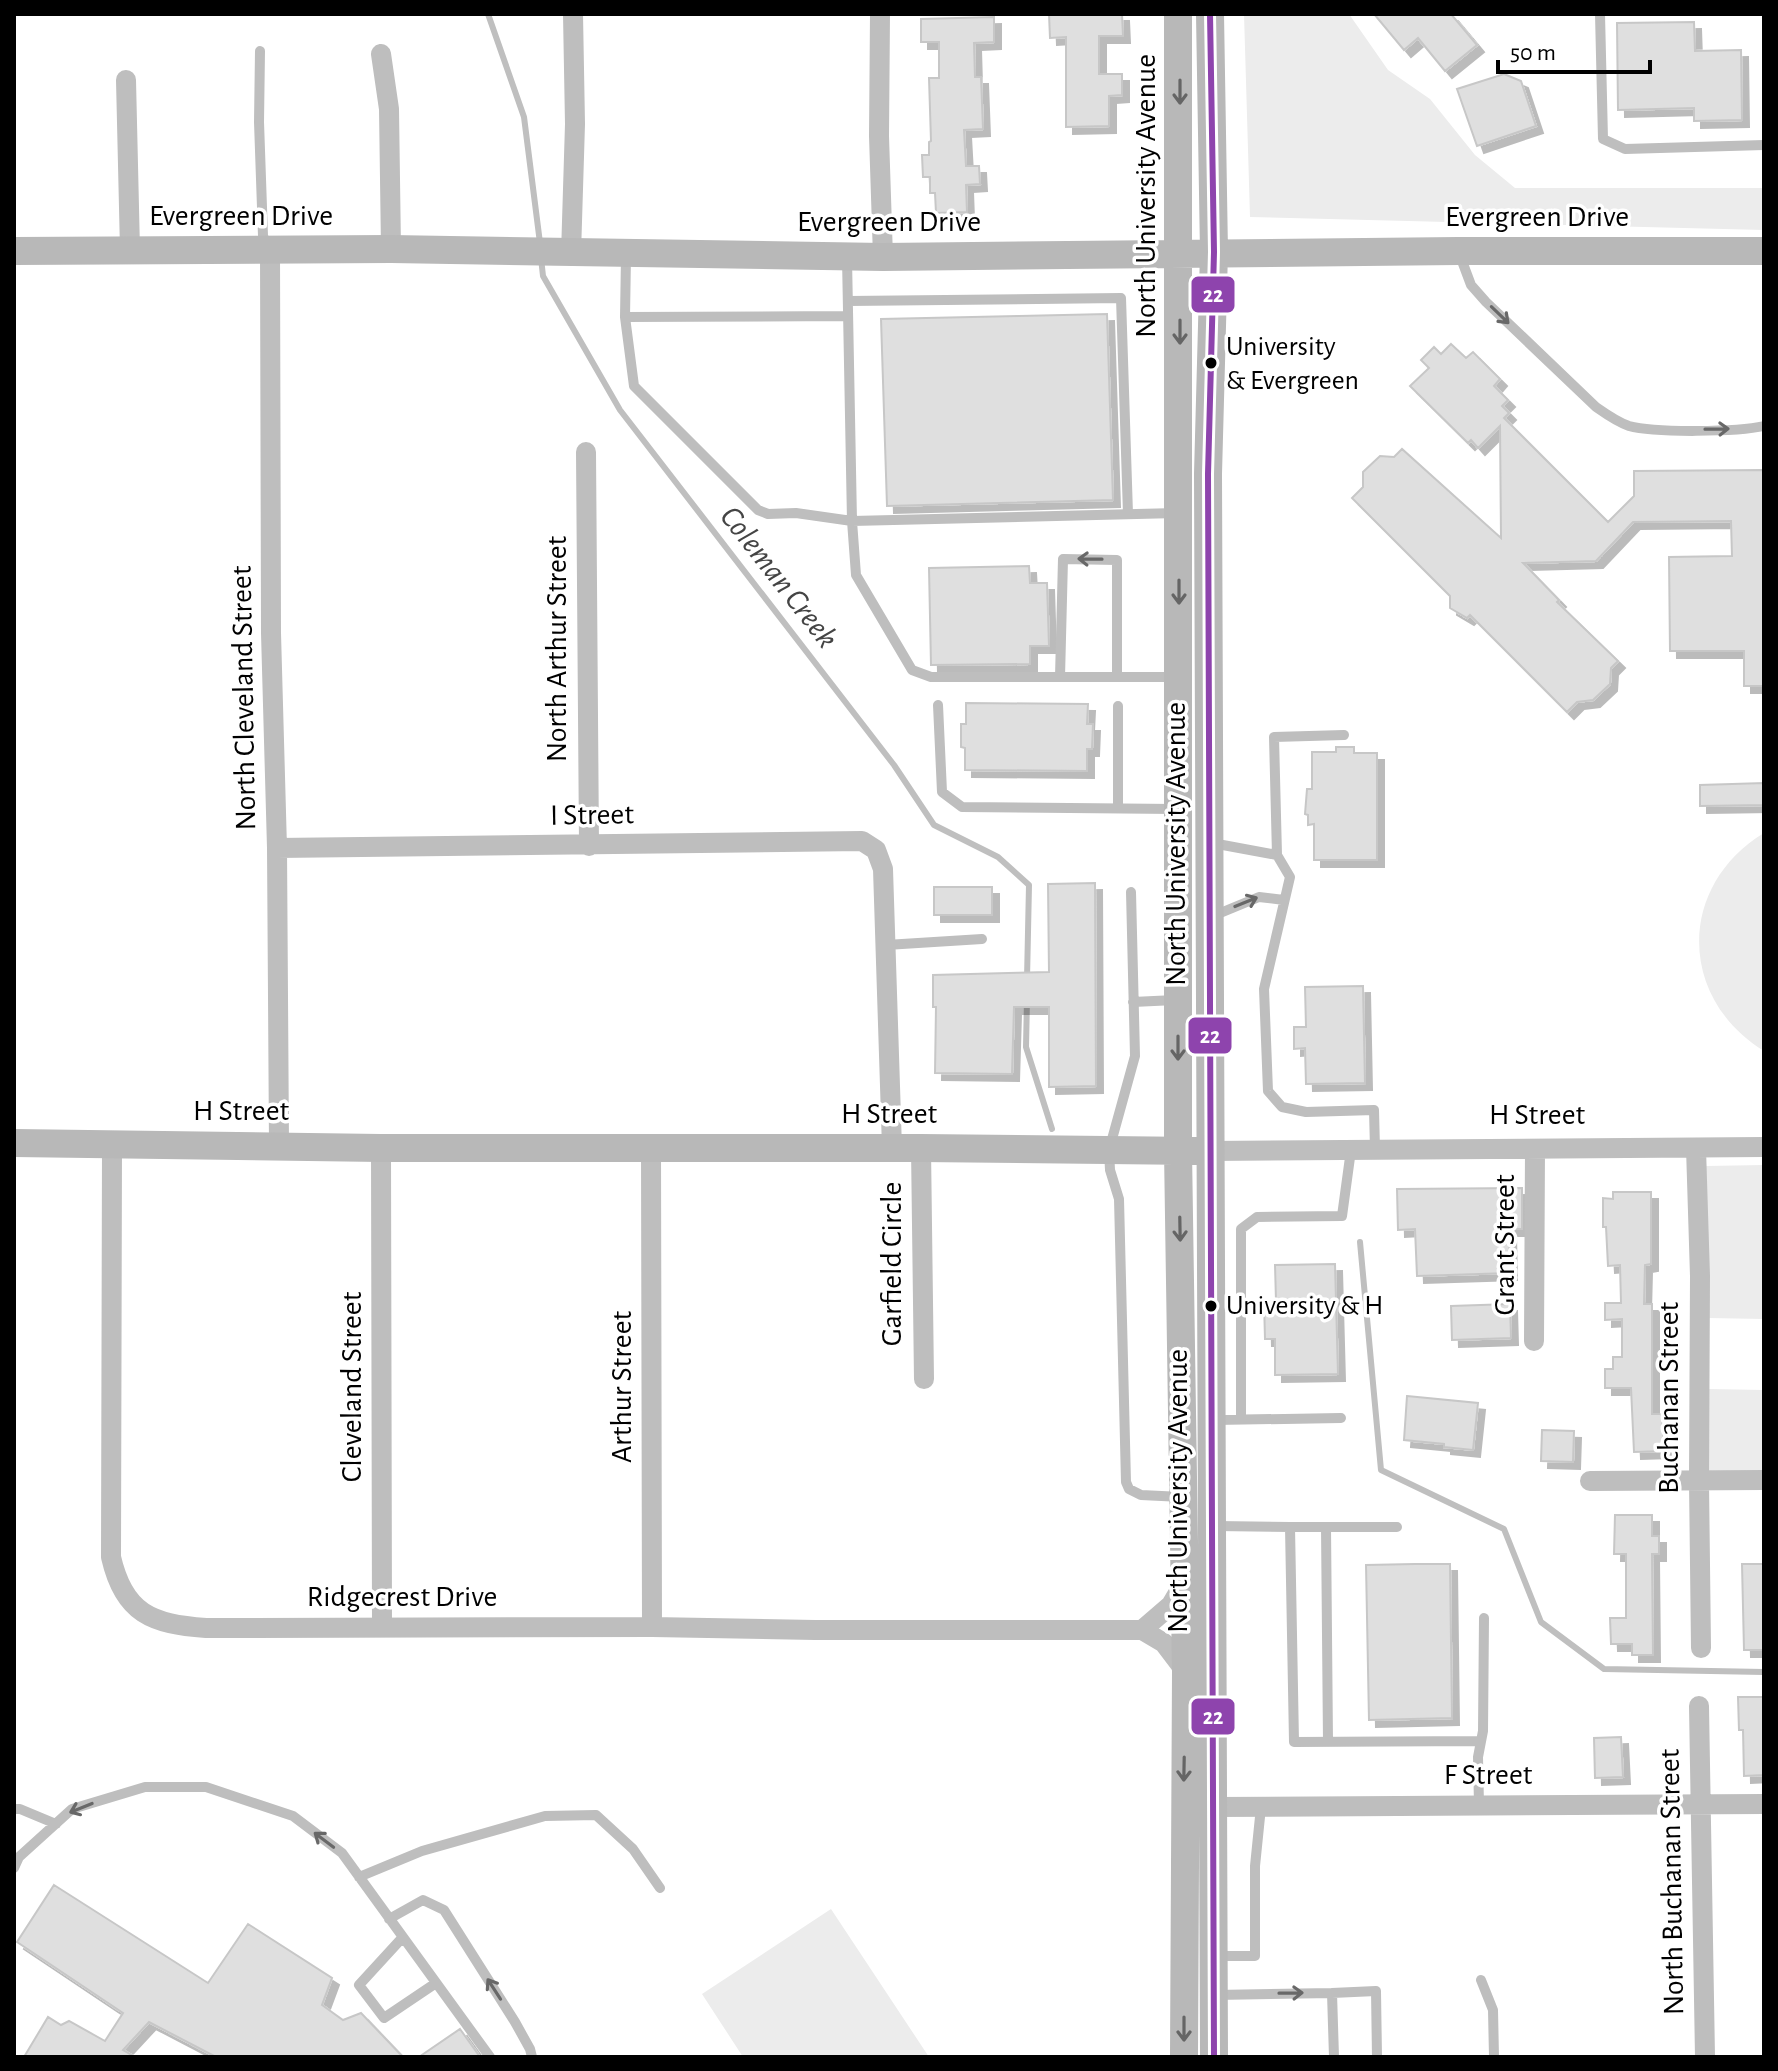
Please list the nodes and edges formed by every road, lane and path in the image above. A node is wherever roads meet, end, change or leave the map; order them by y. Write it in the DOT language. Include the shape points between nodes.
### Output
graph roads {
  1 [pos="573,14"];
  2 [pos="880,14"];
  3 [pos="1178,14"];
  4 [pos="1210,14"];
  5 [pos="1600,14"];
  6 [pos="260,51"];
  7 [pos="381,54"];
  8 [pos="126,80"];
  9 [pos="1764,145"];
  10 [pos="391,249"];
  11 [pos="130,250"];
  12 [pos="270,250"];
  13 [pos="14,251"];
  14 [pos="1458,251"];
  15 [pos="1764,251"];
  16 [pos="1214,252"];
  17 [pos="551,253"];
  18 [pos="626,254"];
  19 [pos="1179,254"];
  20 [pos="847,256"];
  21 [pos="883,257"];
  22 [pos="848,301"];
  23 [pos="848,316"];
  24 [pos="625,317"];
  25 [pos="1764,426"];
  26 [pos="586,452"];
  27 [pos="1179,513"];
  28 [pos="1128,514"];
  29 [pos="852,521"];
  30 [pos="1060,677"];
  31 [pos="1117,677"];
  32 [pos="1178,677"];
  33 [pos="938,705"];
  34 [pos="1118,706"];
  35 [pos="1344,735"];
  36 [pos="1118,808"];
  37 [pos="1178,809"];
  38 [pos="1211,843"];
  39 [pos="589,846"];
  40 [pos="277,848"];
  41 [pos="1277,855"];
  42 [pos="1131,892"];
  43 [pos="1284,900"];
  44 [pos="1211,917"];
  45 [pos="982,939"];
  46 [pos="886,945"];
  47 [pos="1178,1000"];
  48 [pos="1133,1002"];
  49 [pos="14,1143"];
  50 [pos="112,1145"];
  51 [pos="279,1145"];
  52 [pos="651,1147"];
  53 [pos="1764,1147"];
  54 [pos="381,1148"];
  55 [pos="892,1148"];
  56 [pos="921,1148"];
  57 [pos="1696,1148"];
  58 [pos="1375,1149"];
  59 [pos="1535,1149"];
  60 [pos="1109,1150"];
  61 [pos="1351,1150"];
  62 [pos="1178,1151"];
  63 [pos="1210,1151"];
  64 [pos="1534,1341"];
  65 [pos="924,1379"];
  66 [pos="1341,1418"];
  67 [pos="1213,1420"];
  68 [pos="1241,1420"];
  69 [pos="1764,1480"];
  70 [pos="1590,1481"];
  71 [pos="1699,1481"];
  72 [pos="1184,1497"];
  73 [pos="1212,1526"];
  74 [pos="1290,1527"];
  75 [pos="1326,1527"];
  76 [pos="1397,1527"];
  77 [pos="1185,1581"];
  78 [pos="1484,1618"];
  79 [pos="382,1626"];
  80 [pos="652,1627"];
  81 [pos="1142,1630"];
  82 [pos="1701,1648"];
  83 [pos="1186,1672"];
  84 [pos="1699,1706"];
  85 [pos="1481,1741"];
  86 [pos="1328,1742"];
  87 [pos="1764,1804"];
  88 [pos="1479,1805"];
  89 [pos="1701,1805"];
  90 [pos="1213,1807"];
  91 [pos="1261,1807"];
  92 [pos="14,1809"];
  93 [pos="56,1824"];
  94 [pos="14,1868"];
  95 [pos="359,1877"];
  96 [pos="660,1888"];
  97 [pos="389,1919"];
  98 [pos="403,1937"];
  99 [pos="1213,1956"];
  100 [pos="1481,1980"];
  101 [pos="436,1983"];
  102 [pos="1332,1993"];
  103 [pos="1213,1995"];
  104 [pos="490,2057"];
  105 [pos="532,2057"];
  106 [pos="1184,2057"];
  107 [pos="1214,2057"];
  108 [pos="1334,2057"];
  109 [pos="1377,2057"];
  110 [pos="1494,2057"];
  111 [pos="1705,2057"];
  1 -- 17 [label="street" via="575,124"];
  2 -- 21 [label="street"];
  3 -- 19 [label="main road, North University Avenue, one-way"];
  4 -- 16 [label="main road, North University Avenue"];
  5 -- 9 [label="lane" via="1603,139 1625,149"];
  6 -- 12 [label="lane" via="263,236"];
  7 -- 10 [label="street" via="389,109"];
  8 -- 11 [label="street"];
  10 -- 12 [label="main road, Evergreen Drive"];
  10 -- 17 [label="main road, Evergreen Drive"];
  11 -- 12 [label="main road, Evergreen Drive"];
  11 -- 13 [label="main road, Evergreen Drive"];
  12 -- 40 [label="street, North Cleveland Street"];
  14 -- 15 [label="main road, Evergreen Drive"];
  14 -- 16 [label="main road, Evergreen Drive"];
  14 -- 25 [label="lane, one-way" via="1471,285 1486,302 1614,419 1656,429"];
  16 -- 19 [label="main road, Evergreen Drive"];
  16 -- 38 [label="main road, North University Avenue" via="1208,474"];
  17 -- 18 [label="main road, Evergreen Drive"];
  18 -- 20 [label="main road, Evergreen Drive"];
  18 -- 24 [label="lane"];
  19 -- 21 [label="main road, Evergreen Drive"];
  19 -- 27 [label="main road, North University Avenue, one-way"];
  20 -- 21 [label="main road, Evergreen Drive"];
  20 -- 22 [label="lane"];
  22 -- 23 [label="lane"];
  22 -- 28 [label="lane" via="1121,298"];
  23 -- 24 [label="lane"];
  23 -- 29 [label="lane"];
  24 -- 29 [label="lane" via="634,386 758,510"];
  26 -- 39 [label="street, North Arthur Street"];
  27 -- 28 [label="lane"];
  27 -- 32 [label="main road, North University Avenue, one-way"];
  28 -- 29 [label="lane"];
  29 -- 30 [label="lane" via="856,575 912,670 931,677"];
  30 -- 31 [label="lane"];
  31 -- 30 [label="lane, one-way" via="1117,560 1063,559"];
  31 -- 32 [label="lane"];
  32 -- 37 [label="main road, North University Avenue"];
  33 -- 36 [label="lane" via="942,792 962,807"];
  34 -- 36 [label="lane"];
  35 -- 41 [label="lane" via="1274,737"];
  36 -- 37 [label="lane"];
  37 -- 47 [label="main road, North University Avenue"];
  38 -- 41 [label="lane"];
  38 -- 44 [label="main road, North University Avenue"];
  39 -- 40 [label="street, I Street"];
  39 -- 46 [label="street, I Street" via="862,841 881,859"];
  40 -- 51 [label="street, North Cleveland Street"];
  41 -- 43 [label="lane" via="1290,877"];
  42 -- 48 [label="lane"];
  44 -- 43 [label="lane, one-way" via="1259,897"];
  43 -- 58 [label="lane" via="1264,989 1268,1091 1282,1107 1306,1112 1374,1110"];
  44 -- 63 [label="main road, North University Avenue"];
  45 -- 46 [label="lane"];
  46 -- 55 [label="street"];
  47 -- 48 [label="lane"];
  47 -- 62 [label="main road, North University Avenue, one-way"];
  48 -- 60 [label="lane" via="1135,1056"];
  49 -- 50 [label="main road, H Street"];
  50 -- 51 [label="main road, H Street"];
  50 -- 79 [label="street, Ridgecrest Drive" via="110,1541 122,1590 147,1616 180,1626"];
  51 -- 54 [label="main road, H Street"];
  52 -- 54 [label="main road, H Street"];
  52 -- 55 [label="main road, H Street"];
  52 -- 80 [label="street, Arthur Street"];
  53 -- 57 [label="street, H Street"];
  54 -- 79 [label="street, Cleveland Street"];
  55 -- 56 [label="main road, H Street"];
  56 -- 60 [label="main road, H Street"];
  56 -- 65 [label="street, Garfield Circle"];
  57 -- 59 [label="street, H Street"];
  57 -- 71 [label="street, Buchanan Street"];
  58 -- 59 [label="street, H Street"];
  58 -- 61 [label="street, H Street"];
  59 -- 64 [label="street, Grant Street"];
  60 -- 62 [label="main road, H Street"];
  60 -- 72 [label="lane" via="1119,1199 1126,1482 1141,1495"];
  61 -- 63 [label="street, H Street"];
  61 -- 68 [label="lane" via="1342,1216 1257,1217 1241,1229"];
  62 -- 63 [label="main road, H Street"];
  62 -- 72 [label="main road, North University Avenue, one-way"];
  63 -- 67 [label="main road, North University Avenue"];
  66 -- 68 [label="lane"];
  67 -- 68 [label="lane"];
  67 -- 73 [label="main road, North University Avenue"];
  69 -- 71 [label="street"];
  70 -- 71 [label="street"];
  71 -- 82 [label="street, Buchanan Street"];
  72 -- 77 [label="main road, North University Avenue"];
  73 -- 74 [label="lane"];
  73 -- 90 [label="main road, North University Avenue"];
  74 -- 75 [label="lane"];
  74 -- 86 [label="lane" via="1294,1742"];
  75 -- 76 [label="lane"];
  75 -- 86 [label="lane"];
  77 -- 81 [label="street" via="1171,1605"];
  77 -- 83 [label="main road, North University Avenue"];
  78 -- 85 [label="lane"];
  79 -- 80 [label="street, Ridgecrest Drive"];
  80 -- 81 [label="street, Ridgecrest Drive"];
  81 -- 83 [label="street" via="1164,1643"];
  83 -- 106 [label="main road, North University Avenue, one-way"];
  84 -- 89 [label="street, North Buchanan Street"];
  85 -- 86 [label="lane"];
  85 -- 88 [label="lane"];
  87 -- 89 [label="street, F Street"];
  88 -- 89 [label="street, F Street"];
  88 -- 91 [label="street, F Street"];
  89 -- 111 [label="street, North Buchanan Street"];
  90 -- 91 [label="street, F Street"];
  90 -- 99 [label="main road, North University Avenue"];
  91 -- 99 [label="lane" via="1255,1956"];
  92 -- 93 [label="lane"];
  93 -- 94 [label="lane"];
  95 -- 93 [label="lane, one-way" via="342,1853 293,1816 206,1787 145,1787 72,1809"];
  95 -- 96 [label="lane" via="422,1851 545,1816 596,1815 633,1849"];
  95 -- 97 [label="lane"];
  97 -- 98 [label="lane"];
  105 -- 97 [label="lane, one-way" via="444,1910 423,1900"];
  98 -- 101 [label="lane"];
  98 -- 101 [label="lane" via="359,1985 384,2018"];
  99 -- 103 [label="main road, North University Avenue"];
  100 -- 110 [label="lane" via="1493,2010"];
  101 -- 104 [label="lane"];
  103 -- 102 [label="lane, one-way"];
  102 -- 108 [label="lane"];
  102 -- 109 [label="lane" via="1376,1991"];
  103 -- 107 [label="main road, North University Avenue"];
}
